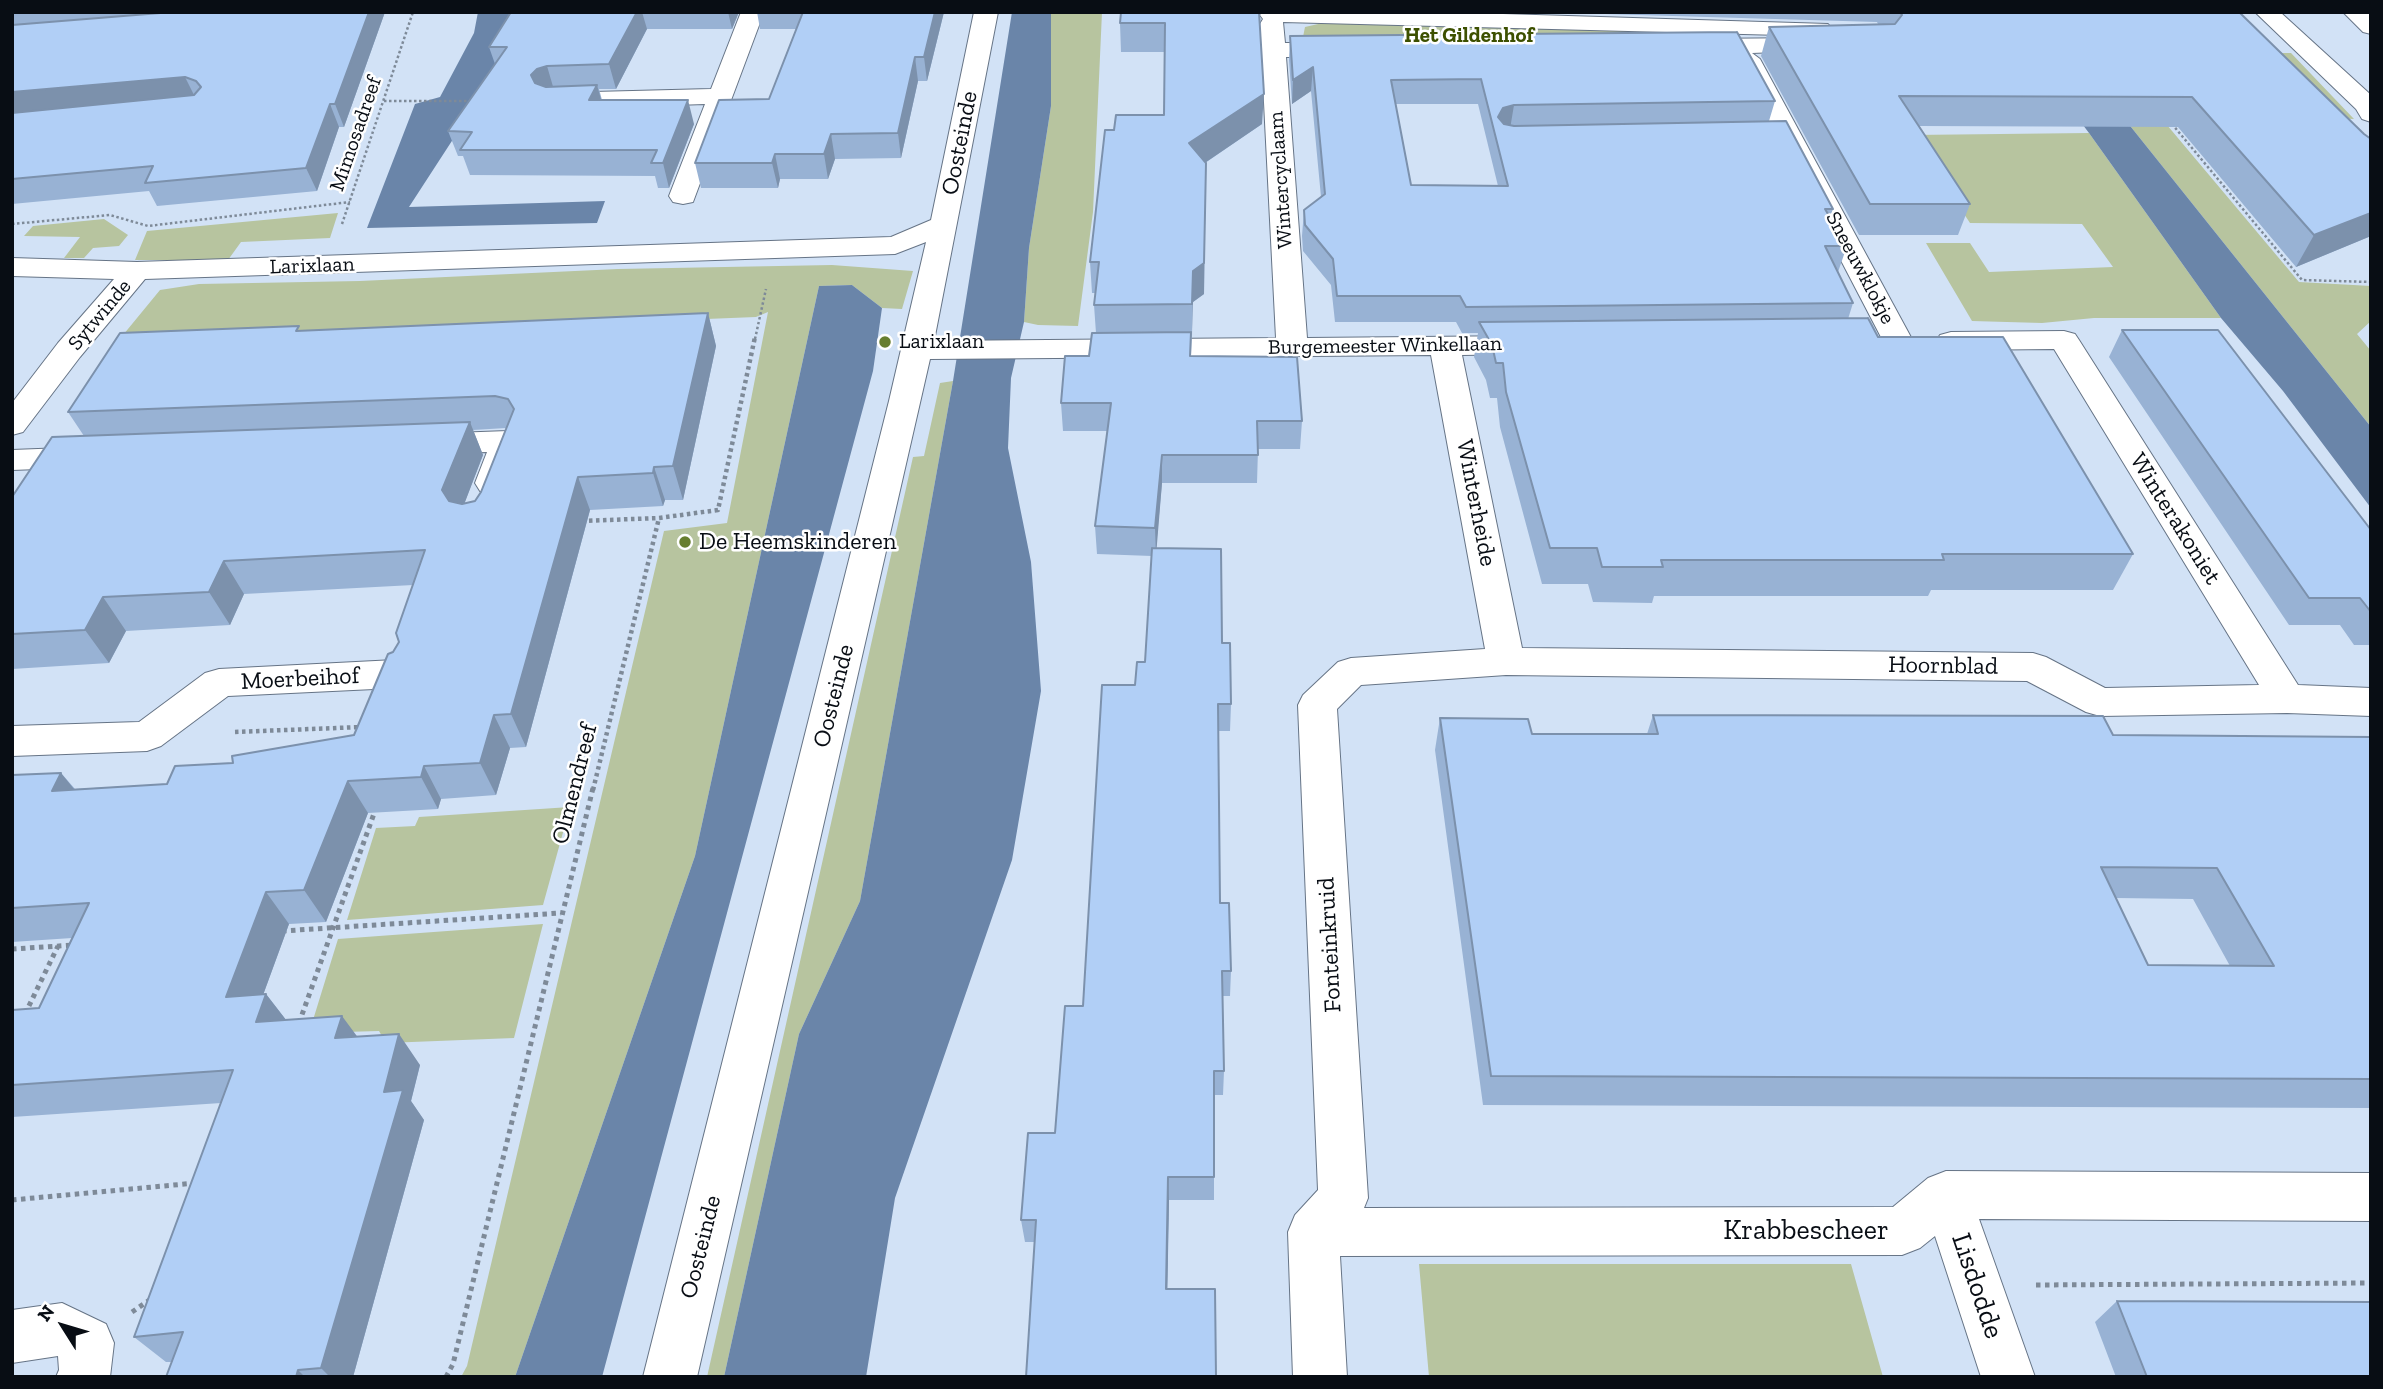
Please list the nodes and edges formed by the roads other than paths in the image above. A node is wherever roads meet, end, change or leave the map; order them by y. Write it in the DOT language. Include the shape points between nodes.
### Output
graph roads {
  1 [pos="753,12"];
  2 [pos="986,12"];
  3 [pos="2266,12"];
  4 [pos="2354,12"];
  5 [pos="1272,14"];
  6 [pos="2371,27"];
  7 [pos="1737,37"];
  8 [pos="1840,38"];
  9 [pos="1631,47"];
  10 [pos="1370,49"];
  11 [pos="1273,50"];
  12 [pos="721,96"];
  13 [pos="554,101"];
  14 [pos="2371,114"];
  15 [pos="2371,125"];
  16 [pos="2371,135"];
  17 [pos="683,196"];
  18 [pos="944,225"];
  19 [pos="12,267"];
  20 [pos="137,271"];
  21 [pos="2064,340"];
  22 [pos="1555,345"];
  23 [pos="1446,346"];
  24 [pos="1292,347"];
  25 [pos="926,350"];
  26 [pos="12,425"];
  27 [pos="398,446"];
  28 [pos="122,456"];
  29 [pos="12,460"];
  30 [pos="481,512"];
  31 [pos="1507,661"];
  32 [pos="395,674"];
  33 [pos="2287,699"];
  34 [pos="2371,702"];
  35 [pos="12,741"];
  36 [pos="1945,1195"];
  37 [pos="2371,1197"];
  38 [pos="1313,1232"];
  39 [pos="12,1337"];
  40 [pos="85,1360"];
  41 [pos="670,1377"];
  42 [pos="1320,1377"];
  43 [pos="2008,1377"];
  1 -- 12 [label="street"];
  2 -- 18 [label="street, Oosteinde"];
  3 -- 14 [label="street" via="2368,106"];
  4 -- 6 [label="street"];
  5 -- 7 [label="street"];
  5 -- 11 [label="street, Wintercyclaam"];
  7 -- 8 [label="street"];
  7 -- 9 [label="street"];
  7 -- 21 [label="street, Sneeuwklokje" via="1777,136 1885,341"];
  10 -- 11 [label="street"];
  11 -- 24 [label="street, Wintercyclaam"];
  12 -- 13 [label="street"];
  12 -- 17 [label="street"];
  15 -- 16 [label="street"];
  18 -- 20 [label="street, Larixlaan" via="894,245"];
  18 -- 25 [label="street, Oosteinde"];
  19 -- 20 [label="street, Sytwinde"];
  20 -- 26 [label="street, Sytwinde"];
  21 -- 33 [label="street, Winterakoniet"];
  22 -- 23 [label="street, Burgemeester Winkellaan"];
  23 -- 24 [label="street, Burgemeester Winkellaan"];
  23 -- 31 [label="street, Winterheide"];
  24 -- 25 [label="street, Burgemeester Winkellaan"];
  25 -- 41 [label="street, Oosteinde"];
  27 -- 30 [label="street" via="508,441"];
  28 -- 29 [label="street"];
  31 -- 33 [label="street, Hoornblad" via="2033,667 2100,702"];
  31 -- 38 [label="street, Fonteinkruid" via="1351,672 1317,705 1343,1198"];
  32 -- 35 [label="street, Moerbeihof" via="219,683 147,736"];
  33 -- 34 [label="street, Hoornblad"];
  36 -- 37 [label="street"];
  36 -- 38 [label="street, Krabbescheer" via="1902,1231"];
  36 -- 43 [label="street, Lisdodde"];
  38 -- 42 [label="street"];
  39 -- 40 [label="street" via="62,1329"];
}
